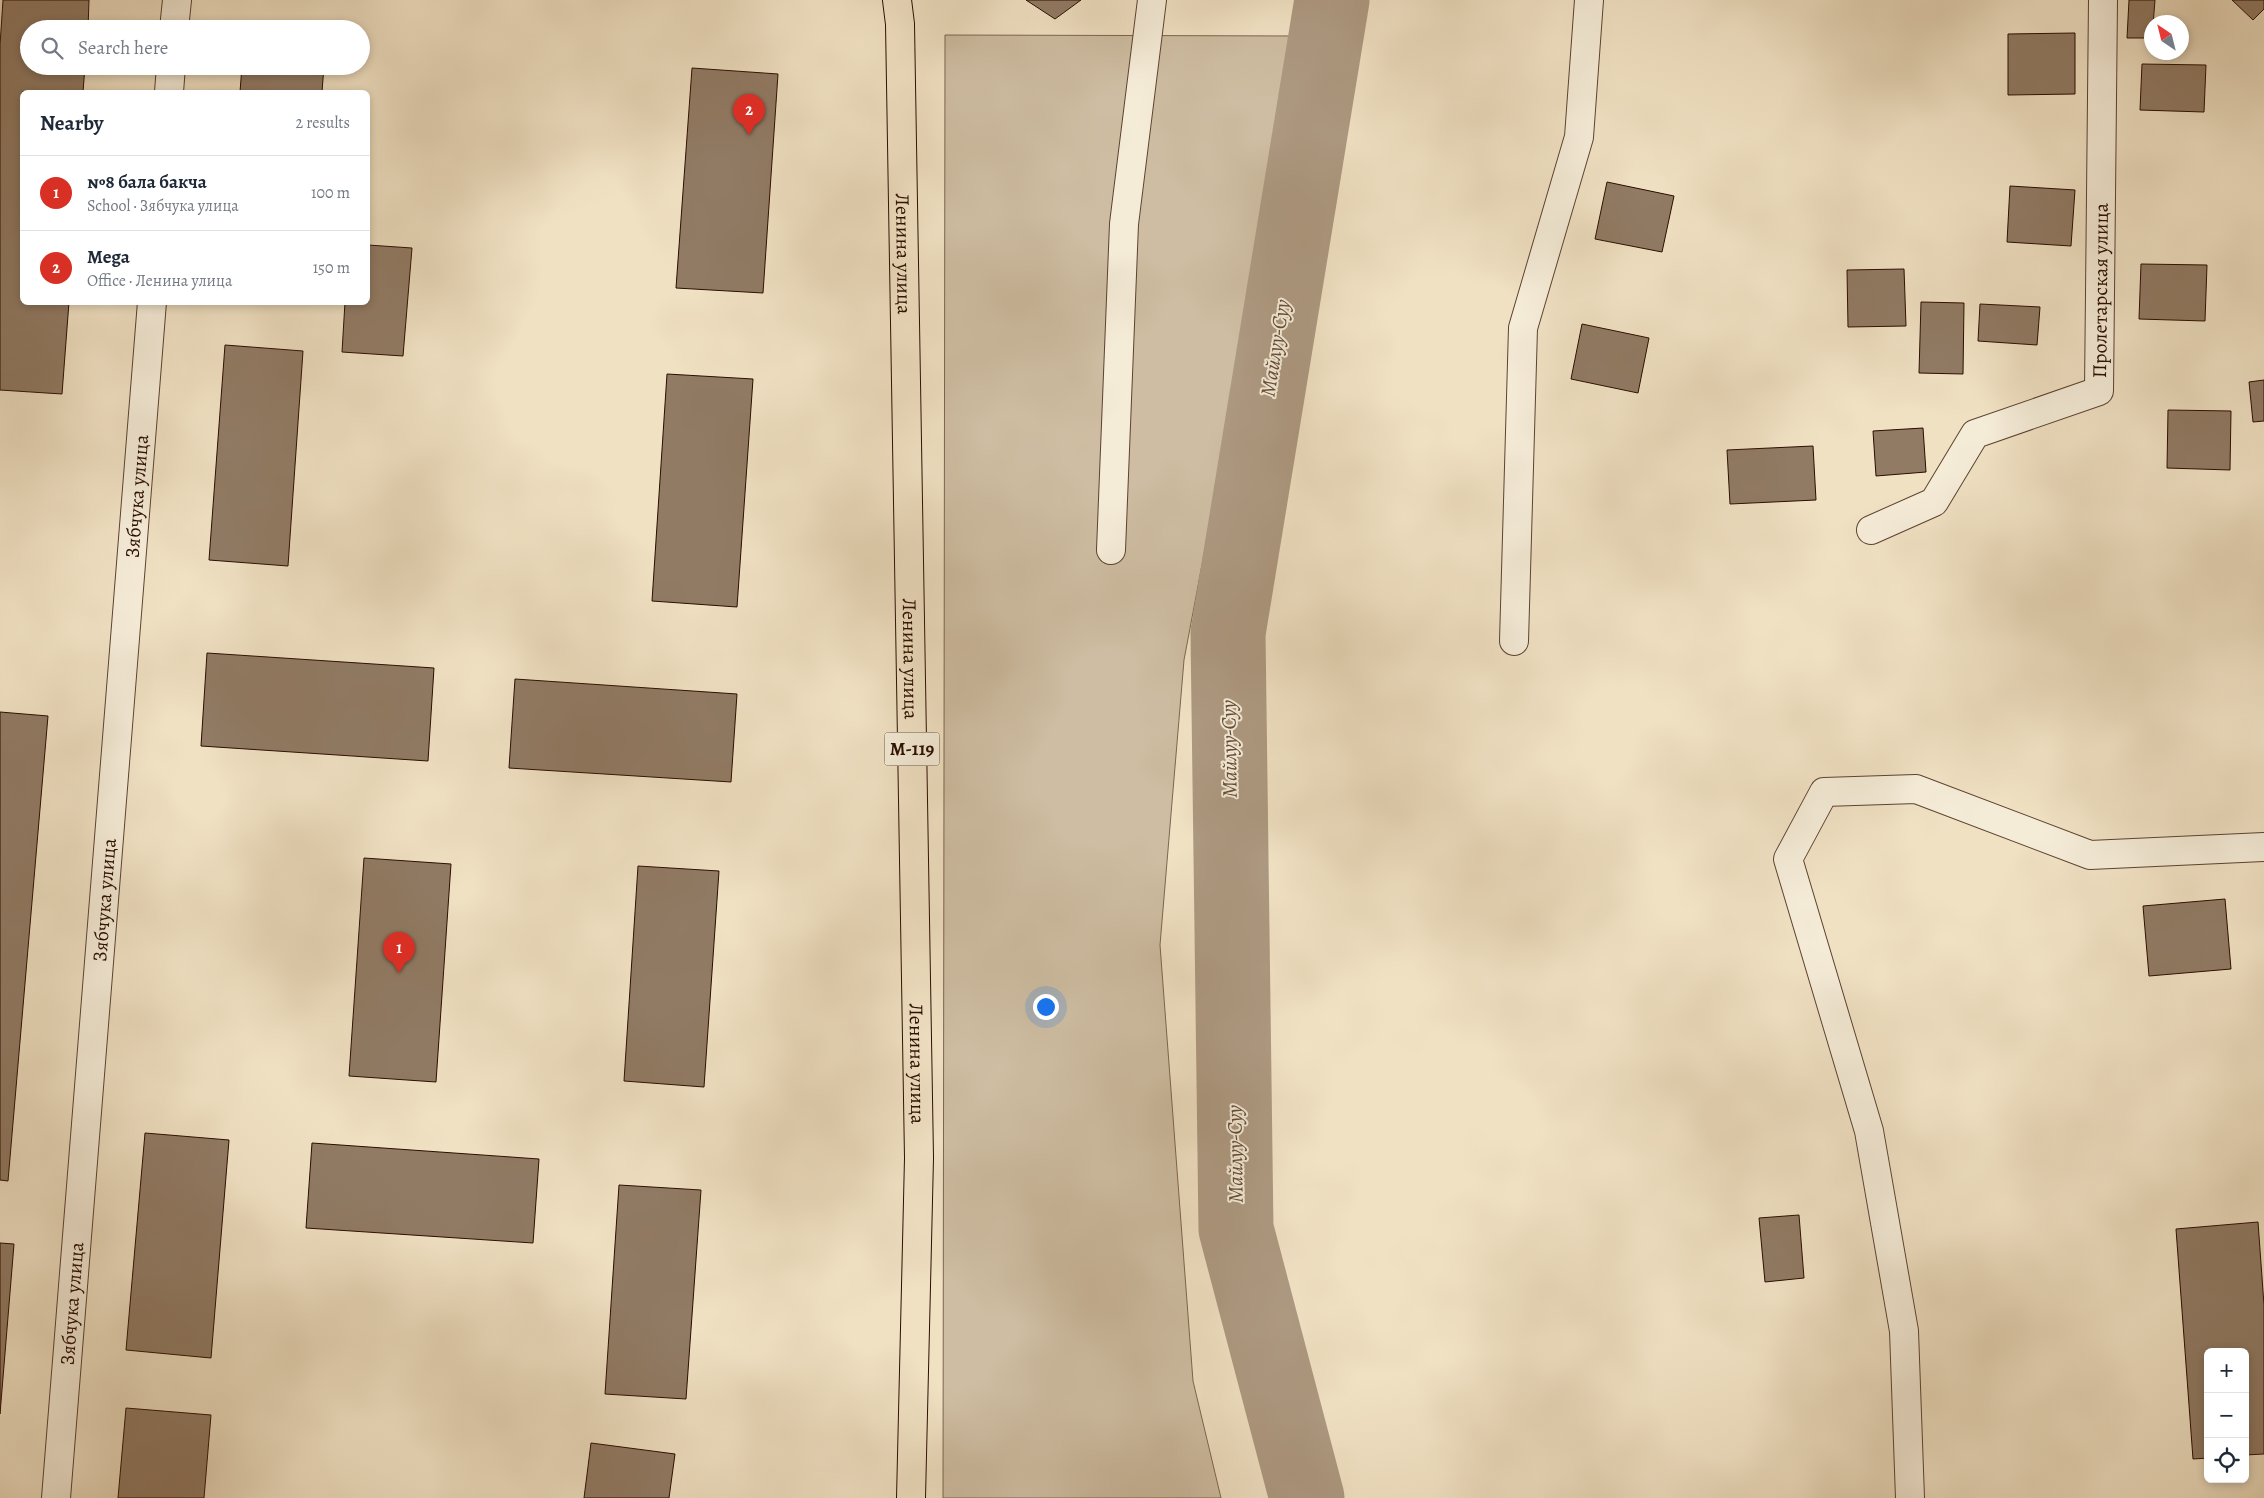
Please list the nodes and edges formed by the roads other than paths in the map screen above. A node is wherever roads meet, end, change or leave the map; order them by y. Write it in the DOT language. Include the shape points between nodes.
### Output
graph roads {
  1 [pos="177,0"];
  2 [pos="897,0"];
  3 [pos="1152,0"];
  4 [pos="1589,0"];
  5 [pos="2103,0"];
  6 [pos="175,20"];
  7 [pos="170,75"];
  8 [pos="169,90"];
  9 [pos="152,305"];
  10 [pos="1871,530"];
  11 [pos="1111,550"];
  12 [pos="1514,641"];
  13 [pos="2264,847"];
  14 [pos="56,1498"];
  15 [pos="911,1498"];
  16 [pos="1910,1498"];
  1 -- 6 [label="street"];
  2 -- 15 [label="main road, Ленина улица / М-119" via="919,1158"];
  3 -- 11 [label="street" via="1124,224"];
  4 -- 12 [label="street" via="1579,136 1523,328"];
  5 -- 10 [label="street, Пролетарская улица" via="2099,391 1975,434 1934,502"];
  7 -- 8 [label="street"];
  9 -- 14 [label="street, Зябчука улица"];
  13 -- 16 [label="street" via="2090,855 1916,789 1824,792 1788,859 1869,1131 1904,1331"];
}
